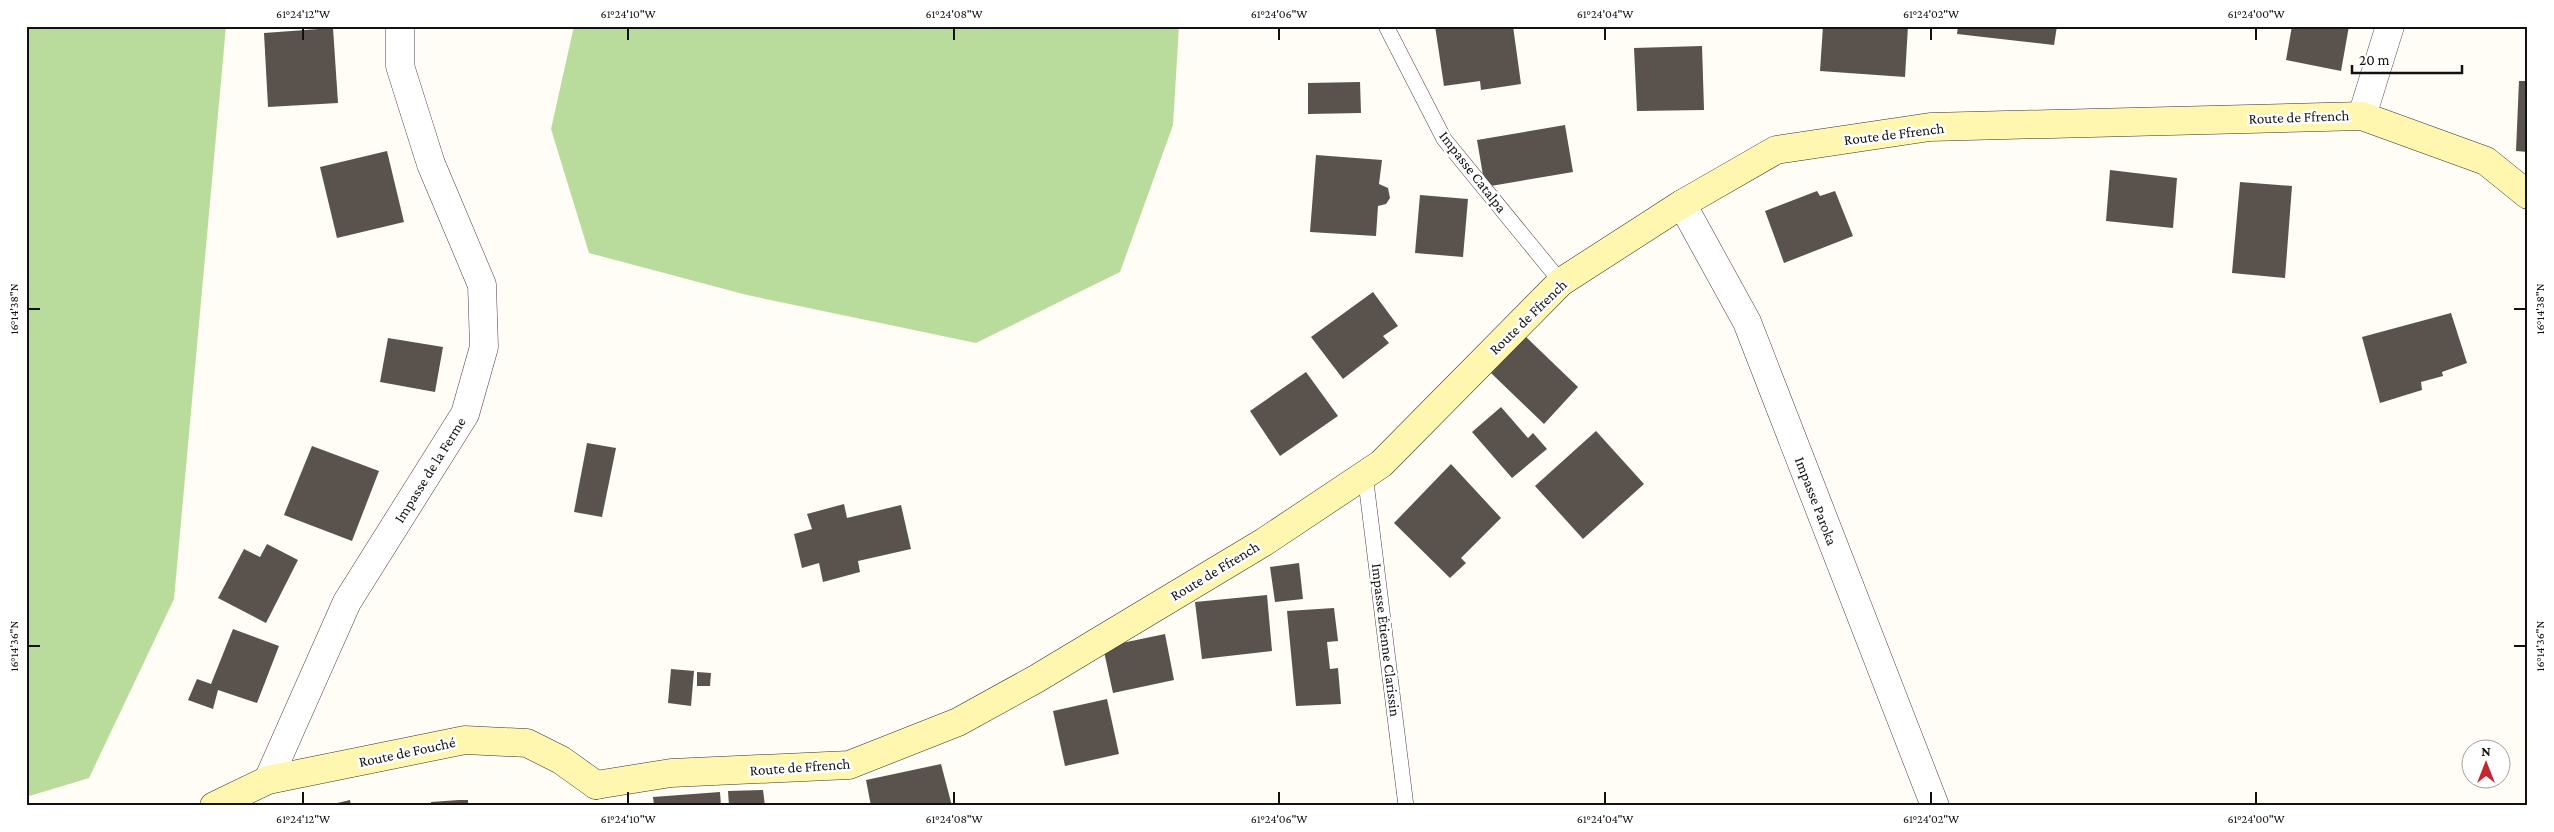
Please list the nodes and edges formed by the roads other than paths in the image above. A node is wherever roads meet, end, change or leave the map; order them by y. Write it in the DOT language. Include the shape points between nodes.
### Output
graph roads {
  1 [pos="400,26"];
  2 [pos="1386,26"];
  3 [pos="2390,26"];
  4 [pos="2362,116"];
  5 [pos="2528,195"];
  6 [pos="1682,204"];
  7 [pos="1561,282"];
  8 [pos="1365,474"];
  9 [pos="268,780"];
  10 [pos="600,795"];
  11 [pos="214,806"];
  12 [pos="1406,806"];
  13 [pos="1935,806"];
  1 -- 9 [label="street, Impasse de la Ferme" via="400,66 431,164 482,286 484,347 465,414 347,602"];
  2 -- 7 [label="lane, Impasse Catalpa" via="1444,139"];
  3 -- 4 [label="street"];
  4 -- 5 [label="main road, Route de Ffrench" via="2486,160"];
  4 -- 6 [label="main road, Route de Ffrench" via="1930,127 1776,150"];
  6 -- 7 [label="main road, Route de Ffrench"];
  6 -- 13 [label="street, Impasse Paroka" via="1747,322"];
  7 -- 8 [label="main road, Route de Ffrench" via="1381,464"];
  8 -- 10 [label="main road, Route de Ffrench" via="1264,542 958,722 849,765 672,773"];
  8 -- 12 [label="lane, Impasse Étienne Clarissin"];
  9 -- 10 [label="main road, Route de Fouché" via="465,740 527,744 561,760"];
  9 -- 11 [label="main road, Route de Fouché"];
}
